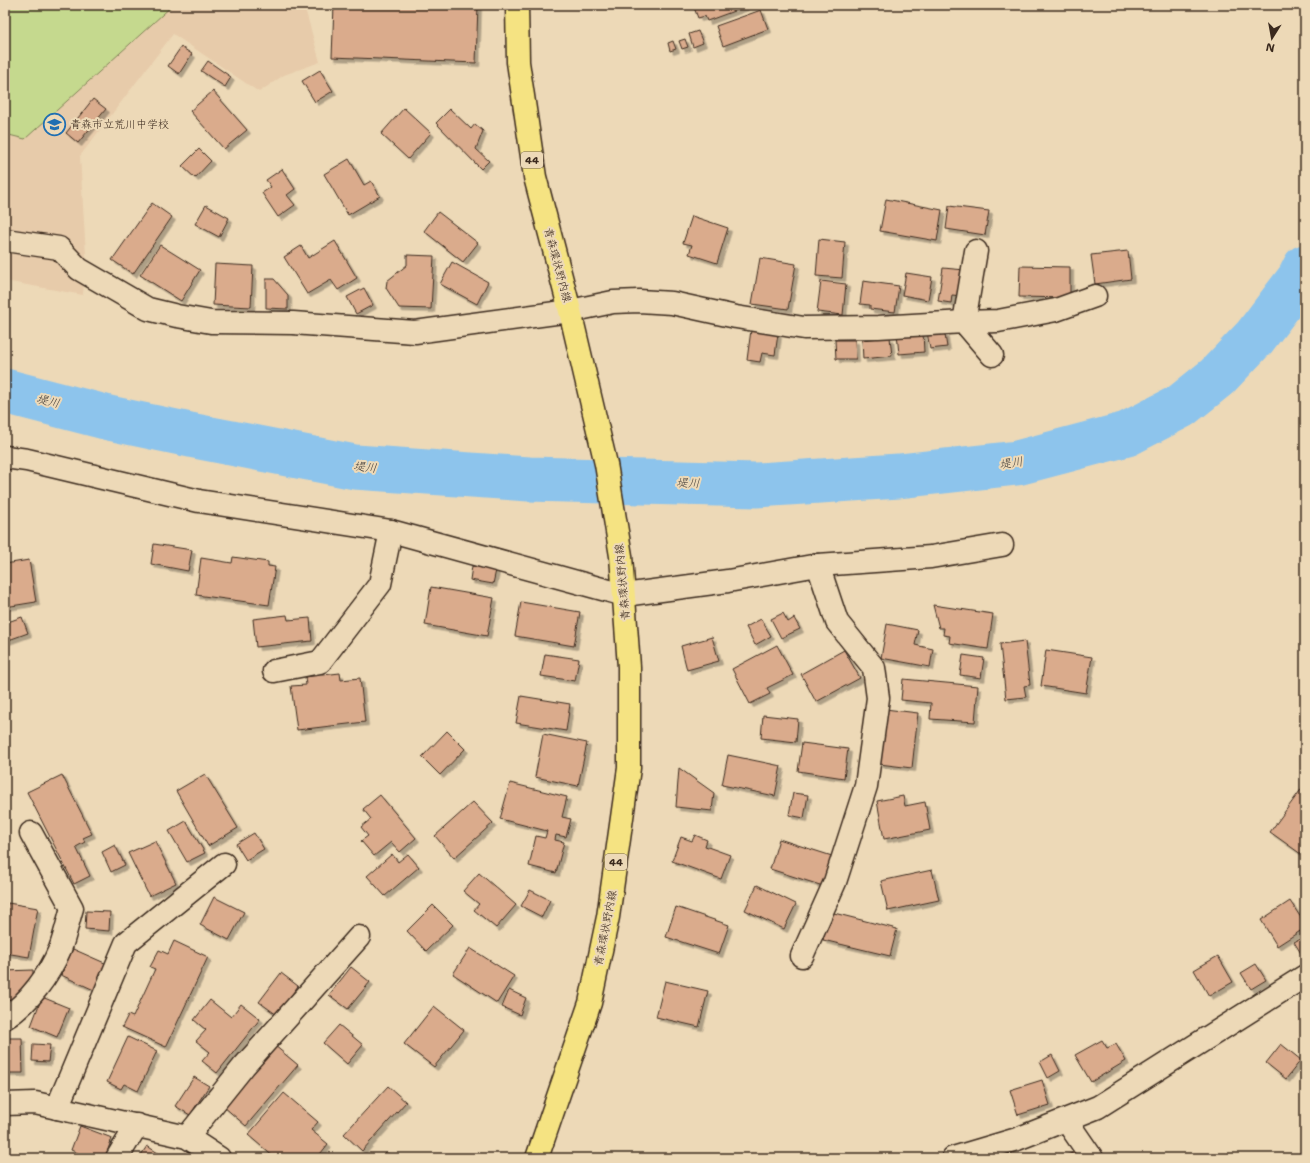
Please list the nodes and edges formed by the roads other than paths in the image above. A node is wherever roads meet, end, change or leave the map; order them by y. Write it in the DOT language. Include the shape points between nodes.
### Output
graph roads {
  1 [pos="517,5"];
  2 [pos="5,240"];
  3 [pos="976,252"];
  4 [pos="1095,296"];
  5 [pos="570,311"];
  6 [pos="964,322"];
  7 [pos="992,355"];
  8 [pos="5,457"];
  9 [pos="391,532"];
  10 [pos="1002,545"];
  11 [pos="818,565"];
  12 [pos="624,595"];
  13 [pos="274,671"];
  14 [pos="30,833"];
  15 [pos="224,864"];
  16 [pos="359,937"];
  17 [pos="802,956"];
  18 [pos="1305,976"];
  19 [pos="5,1018"];
  20 [pos="5,1104"];
  21 [pos="57,1108"];
  22 [pos="1066,1120"];
  23 [pos="137,1125"];
  24 [pos="187,1137"];
  25 [pos="117,1158"];
  26 [pos="219,1158"];
  27 [pos="537,1158"];
  28 [pos="953,1158"];
  29 [pos="1092,1158"];
  1 -- 5 [label="main road, 青森環状野内線 / 44" via="518,62 534,170"];
  2 -- 5 [label="street" via="59,248 79,269 148,309 211,322 293,323 415,332"];
  3 -- 6 [label="street"];
  4 -- 6 [label="street" via="1056,310 998,321"];
  5 -- 6 [label="street" via="613,302 639,300 672,303 804,328"];
  5 -- 12 [label="main road, 青森環状野内線 / 44" via="606,464 621,556"];
  6 -- 7 [label="street"];
  8 -- 9 [label="street" via="199,501"];
  9 -- 12 [label="street"];
  9 -- 13 [label="street" via="380,584 320,662"];
  10 -- 11 [label="street" via="931,557"];
  11 -- 12 [label="street" via="728,581"];
  11 -- 17 [label="street" via="837,622 874,668 878,698 866,786 836,882"];
  12 -- 27 [label="main road, 青森環状野内線 / 44" via="629,667 629,768 610,902 590,1004"];
  14 -- 19 [label="street" via="72,908 60,948 48,973 32,994"];
  15 -- 21 [label="street" via="126,943"];
  16 -- 24 [label="street" via="244,1066"];
  18 -- 22 [label="street" via="1098,1107"];
  20 -- 21 [label="street" via="35,1103"];
  21 -- 23 [label="street"];
  22 -- 28 [label="street" via="1017,1139"];
  22 -- 29 [label="street"];
  23 -- 24 [label="street"];
  23 -- 25 [label="street"];
  24 -- 26 [label="street"];
}
